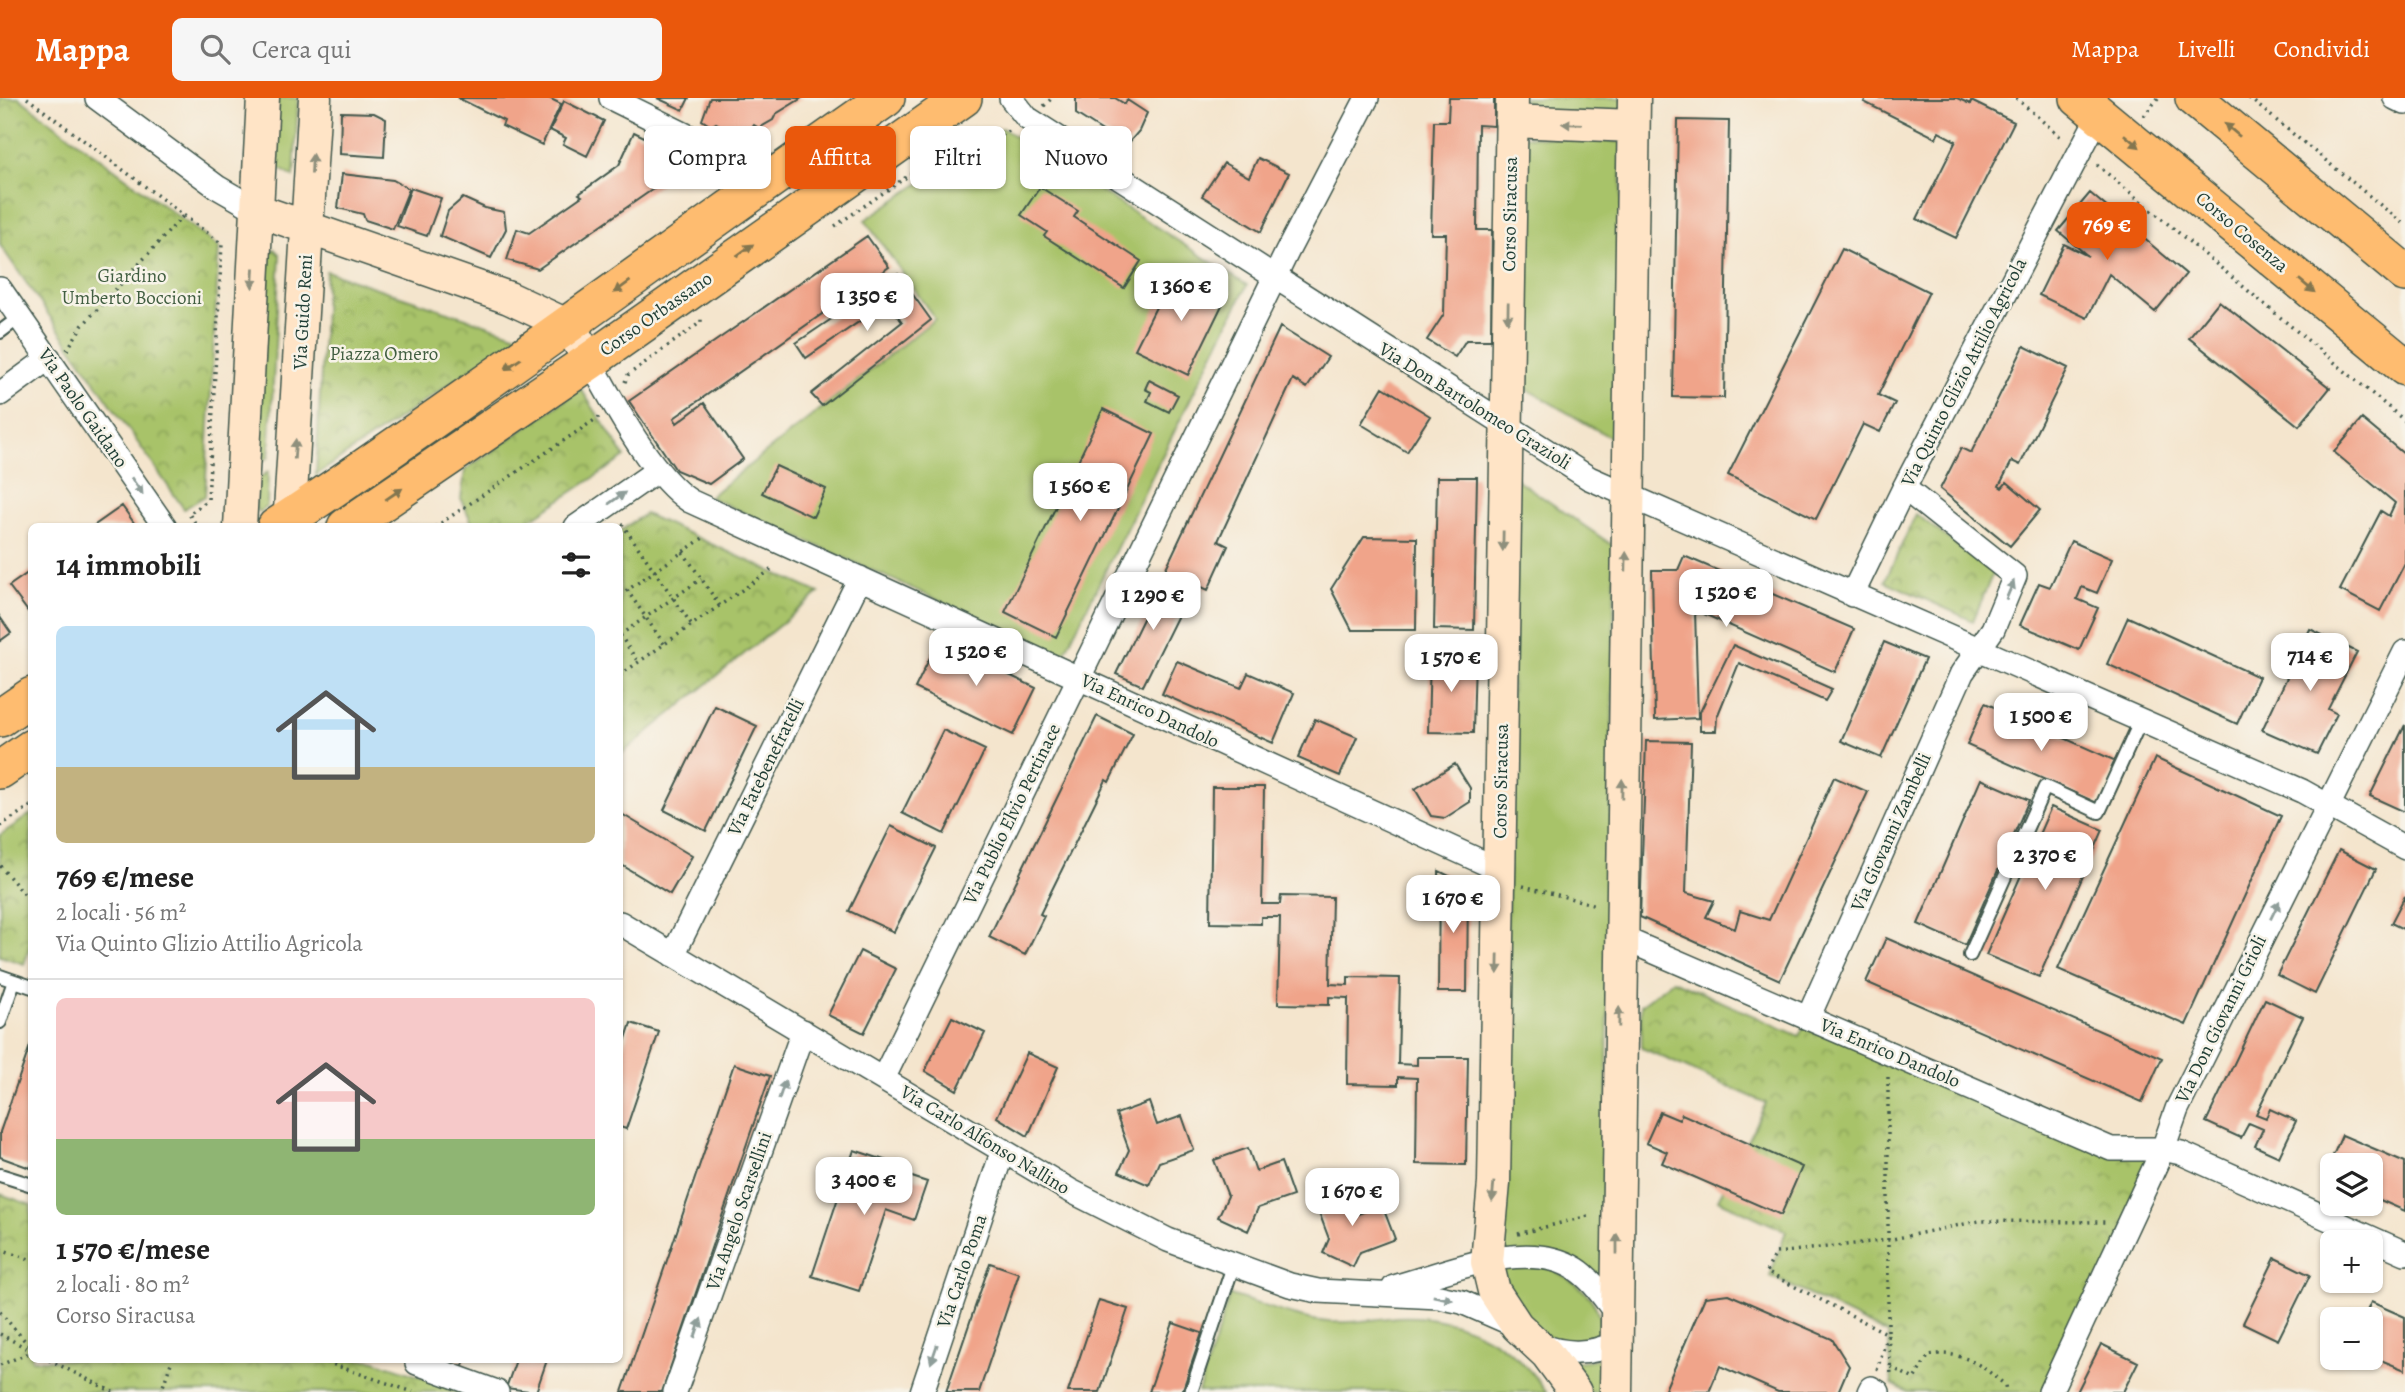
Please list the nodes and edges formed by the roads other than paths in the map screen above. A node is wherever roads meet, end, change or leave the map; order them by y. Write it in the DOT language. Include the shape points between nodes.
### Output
graph roads {
  1 [pos="97,98"];
  2 [pos="263,98"];
  3 [pos="315,98"];
  4 [pos="611,98"];
  5 [pos="886,98"];
  6 [pos="963,98"];
  7 [pos="1011,98"];
  8 [pos="1367,98"];
  9 [pos="2194,98"];
  10 [pos="2395,98"];
  11 [pos="2405,103"];
  12 [pos="2089,106"];
  13 [pos="1512,110"];
  14 [pos="1634,112"];
  15 [pos="668,126"];
  16 [pos="771,178"];
  17 [pos="755,189"];
  18 [pos="257,210"];
  19 [pos="308,229"];
  20 [pos="2405,273"];
  21 [pos="1274,278"];
  22 [pos="0,289"];
  23 [pos="20,317"];
  24 [pos="569,326"];
  25 [pos="0,331"];
  26 [pos="49,358"];
  27 [pos="590,361"];
  28 [pos="2405,367"];
  29 [pos="0,394"];
  30 [pos="1505,425"];
  31 [pos="658,470"];
  32 [pos="1903,488"];
  33 [pos="1627,496"];
  34 [pos="162,523"];
  35 [pos="240,523"];
  36 [pos="285,523"];
  37 [pos="286,523"];
  38 [pos="352,523"];
  39 [pos="582,523"];
  40 [pos="860,578"];
  41 [pos="1852,595"];
  42 [pos="1977,649"];
  43 [pos="2405,652"];
  44 [pos="1079,678"];
  45 [pos="28,699"];
  46 [pos="0,718"];
  47 [pos="2141,720"];
  48 [pos="28,751"];
  49 [pos="0,770"];
  50 [pos="2327,805"];
  51 [pos="2405,848"];
  52 [pos="1500,878"];
  53 [pos="1620,924"];
  54 [pos="623,925"];
  55 [pos="673,955"];
  56 [pos="1970,955"];
  57 [pos="0,976"];
  58 [pos="14,981"];
  59 [pos="28,986"];
  60 [pos="1808,1018"];
  61 [pos="0,1022"];
  62 [pos="803,1031"];
  63 [pos="883,1079"];
  64 [pos="1003,1150"];
  65 [pos="2164,1150"];
  66 [pos="0,1174"];
  67 [pos="28,1184"];
  68 [pos="1488,1251"];
  69 [pos="2405,1253"];
  70 [pos="1233,1266"];
  71 [pos="1375,1292"];
  72 [pos="1616,1328"];
  73 [pos="1527,1335"];
  74 [pos="416,1363"];
  75 [pos="497,1392"];
  76 [pos="676,1392"];
  77 [pos="922,1392"];
  78 [pos="1191,1392"];
  79 [pos="1575,1392"];
  80 [pos="1616,1392"];
  81 [pos="2050,1392"];
  1 -- 18 [label="street" via="217,187"];
  2 -- 18 [label="street"];
  19 -- 3 [label="street, Via Guido Reni, one-way"];
  4 -- 15 [label="street"];
  5 -- 16 [label="main road"];
  27 -- 6 [label="main road, Corso Orbassano, one-way"];
  7 -- 21 [label="street, Via Don Bartolomeo Grazioli" via="1027,118"];
  8 -- 21 [label="street, Via Publio Elvio Pertinace"];
  20 -- 9 [label="main road, one-way"];
  10 -- 11 [label="street"];
  12 -- 28 [label="main road, Corso Cosenza, one-way"];
  12 -- 32 [label="street, Via Quinto Glizio Attilio Agricola" via="2078,151"];
  14 -- 13 [label="street, one-way"];
  13 -- 30 [label="street, Corso Siracusa, one-way"];
  14 -- 33 [label="street"];
  17 -- 24 [label="main road, one-way"];
  18 -- 19 [label="street"];
  18 -- 35 [label="street, one-way"];
  19 -- 24 [label="street" via="509,298"];
  36 -- 19 [label="street, Via Guido Reni, one-way"];
  21 -- 30 [label="street, Via Don Bartolomeo Grazioli"];
  21 -- 44 [label="street, Via Publio Elvio Pertinace"];
  22 -- 23 [label="street, Via Paolo Gaidano"];
  23 -- 25 [label="lane"];
  23 -- 26 [label="street, Via Paolo Gaidano"];
  24 -- 27 [label="street"];
  24 -- 37 [label="main road, one-way"];
  26 -- 29 [label="street"];
  26 -- 34 [label="street, Via Paolo Gaidano, one-way"];
  27 -- 31 [label="street, Via Enrico Dandolo"];
  38 -- 27 [label="main road, Corso Orbassano, one-way"];
  30 -- 33 [label="street, Via Don Bartolomeo Grazioli" via="1588,478"];
  30 -- 52 [label="street, Corso Siracusa, one-way"];
  39 -- 31 [label="street, one-way"];
  31 -- 40 [label="street, Via Enrico Dandolo" via="690,501"];
  32 -- 41 [label="street, Via Quinto Glizio Attilio Agricola"];
  42 -- 32 [label="street, one-way" via="1993,629 2015,576"];
  33 -- 41 [label="street, Via Don Bartolomeo Grazioli"];
  53 -- 33 [label="street, one-way"];
  40 -- 44 [label="street, Via Enrico Dandolo"];
  40 -- 55 [label="street, Via Fatebenefratelli"];
  41 -- 42 [label="street, Via Don Bartolomeo Grazioli"];
  42 -- 47 [label="street, Via Don Bartolomeo Grazioli"];
  42 -- 60 [label="street, Via Giovanni Zambelli" via="1962,673"];
  43 -- 50 [label="street, Via Don Giovanni Grioli"];
  44 -- 52 [label="street, Via Enrico Dandolo"];
  44 -- 63 [label="street, Via Publio Elvio Pertinace"];
  45 -- 46 [label="main road"];
  47 -- 50 [label="street, Via Don Bartolomeo Grazioli"];
  47 -- 56 [label="lane" via="2099,812 2045,787"];
  48 -- 49 [label="main road"];
  50 -- 51 [label="street, Via Don Bartolomeo Grazioli"];
  65 -- 50 [label="street, Via Don Giovanni Grioli, one-way" via="2177,1109"];
  52 -- 68 [label="street, Corso Siracusa, one-way" via="1494,1183"];
  53 -- 60 [label="street, Via Enrico Dandolo"];
  72 -- 53 [label="street, one-way"];
  54 -- 55 [label="street, Via Carlo Alfonso Nallino"];
  55 -- 62 [label="street, Via Carlo Alfonso Nallino"];
  57 -- 58 [label="lane"];
  58 -- 59 [label="lane"];
  58 -- 61 [label="lane"];
  60 -- 65 [label="street, Via Enrico Dandolo" via="2111,1149"];
  62 -- 63 [label="street, Via Carlo Alfonso Nallino"];
  76 -- 62 [label="street, Via Angelo Scarsellini, one-way"];
  63 -- 64 [label="street, Via Carlo Alfonso Nallino"];
  64 -- 70 [label="street, Via Carlo Alfonso Nallino" via="1116,1215"];
  64 -- 77 [label="street, Via Carlo Poma, one-way"];
  65 -- 69 [label="street, Via Enrico Dandolo" via="2181,1153"];
  65 -- 81 [label="street, Via Don Giovanni Grioli"];
  66 -- 67 [label="lane"];
  68 -- 71 [label="street, Via Carlo Alfonso Nallino"];
  68 -- 72 [label="street, Via Carlo Alfonso Nallino" via="1561,1260 1579,1270"];
  68 -- 73 [label="street, Corso Siracusa" via="1494,1291"];
  70 -- 71 [label="street, Via Carlo Alfonso Nallino" via="1318,1291"];
  70 -- 78 [label="lane"];
  71 -- 73 [label="street, Via Carlo Alfonso Nallino, one-way" via="1462,1303"];
  72 -- 73 [label="street, Via Carlo Alfonso Nallino" via="1601,1350 1574,1353 1556,1351"];
  72 -- 80 [label="street"];
  73 -- 79 [label="street, Corso Siracusa"];
  74 -- 75 [label="street"];
}
